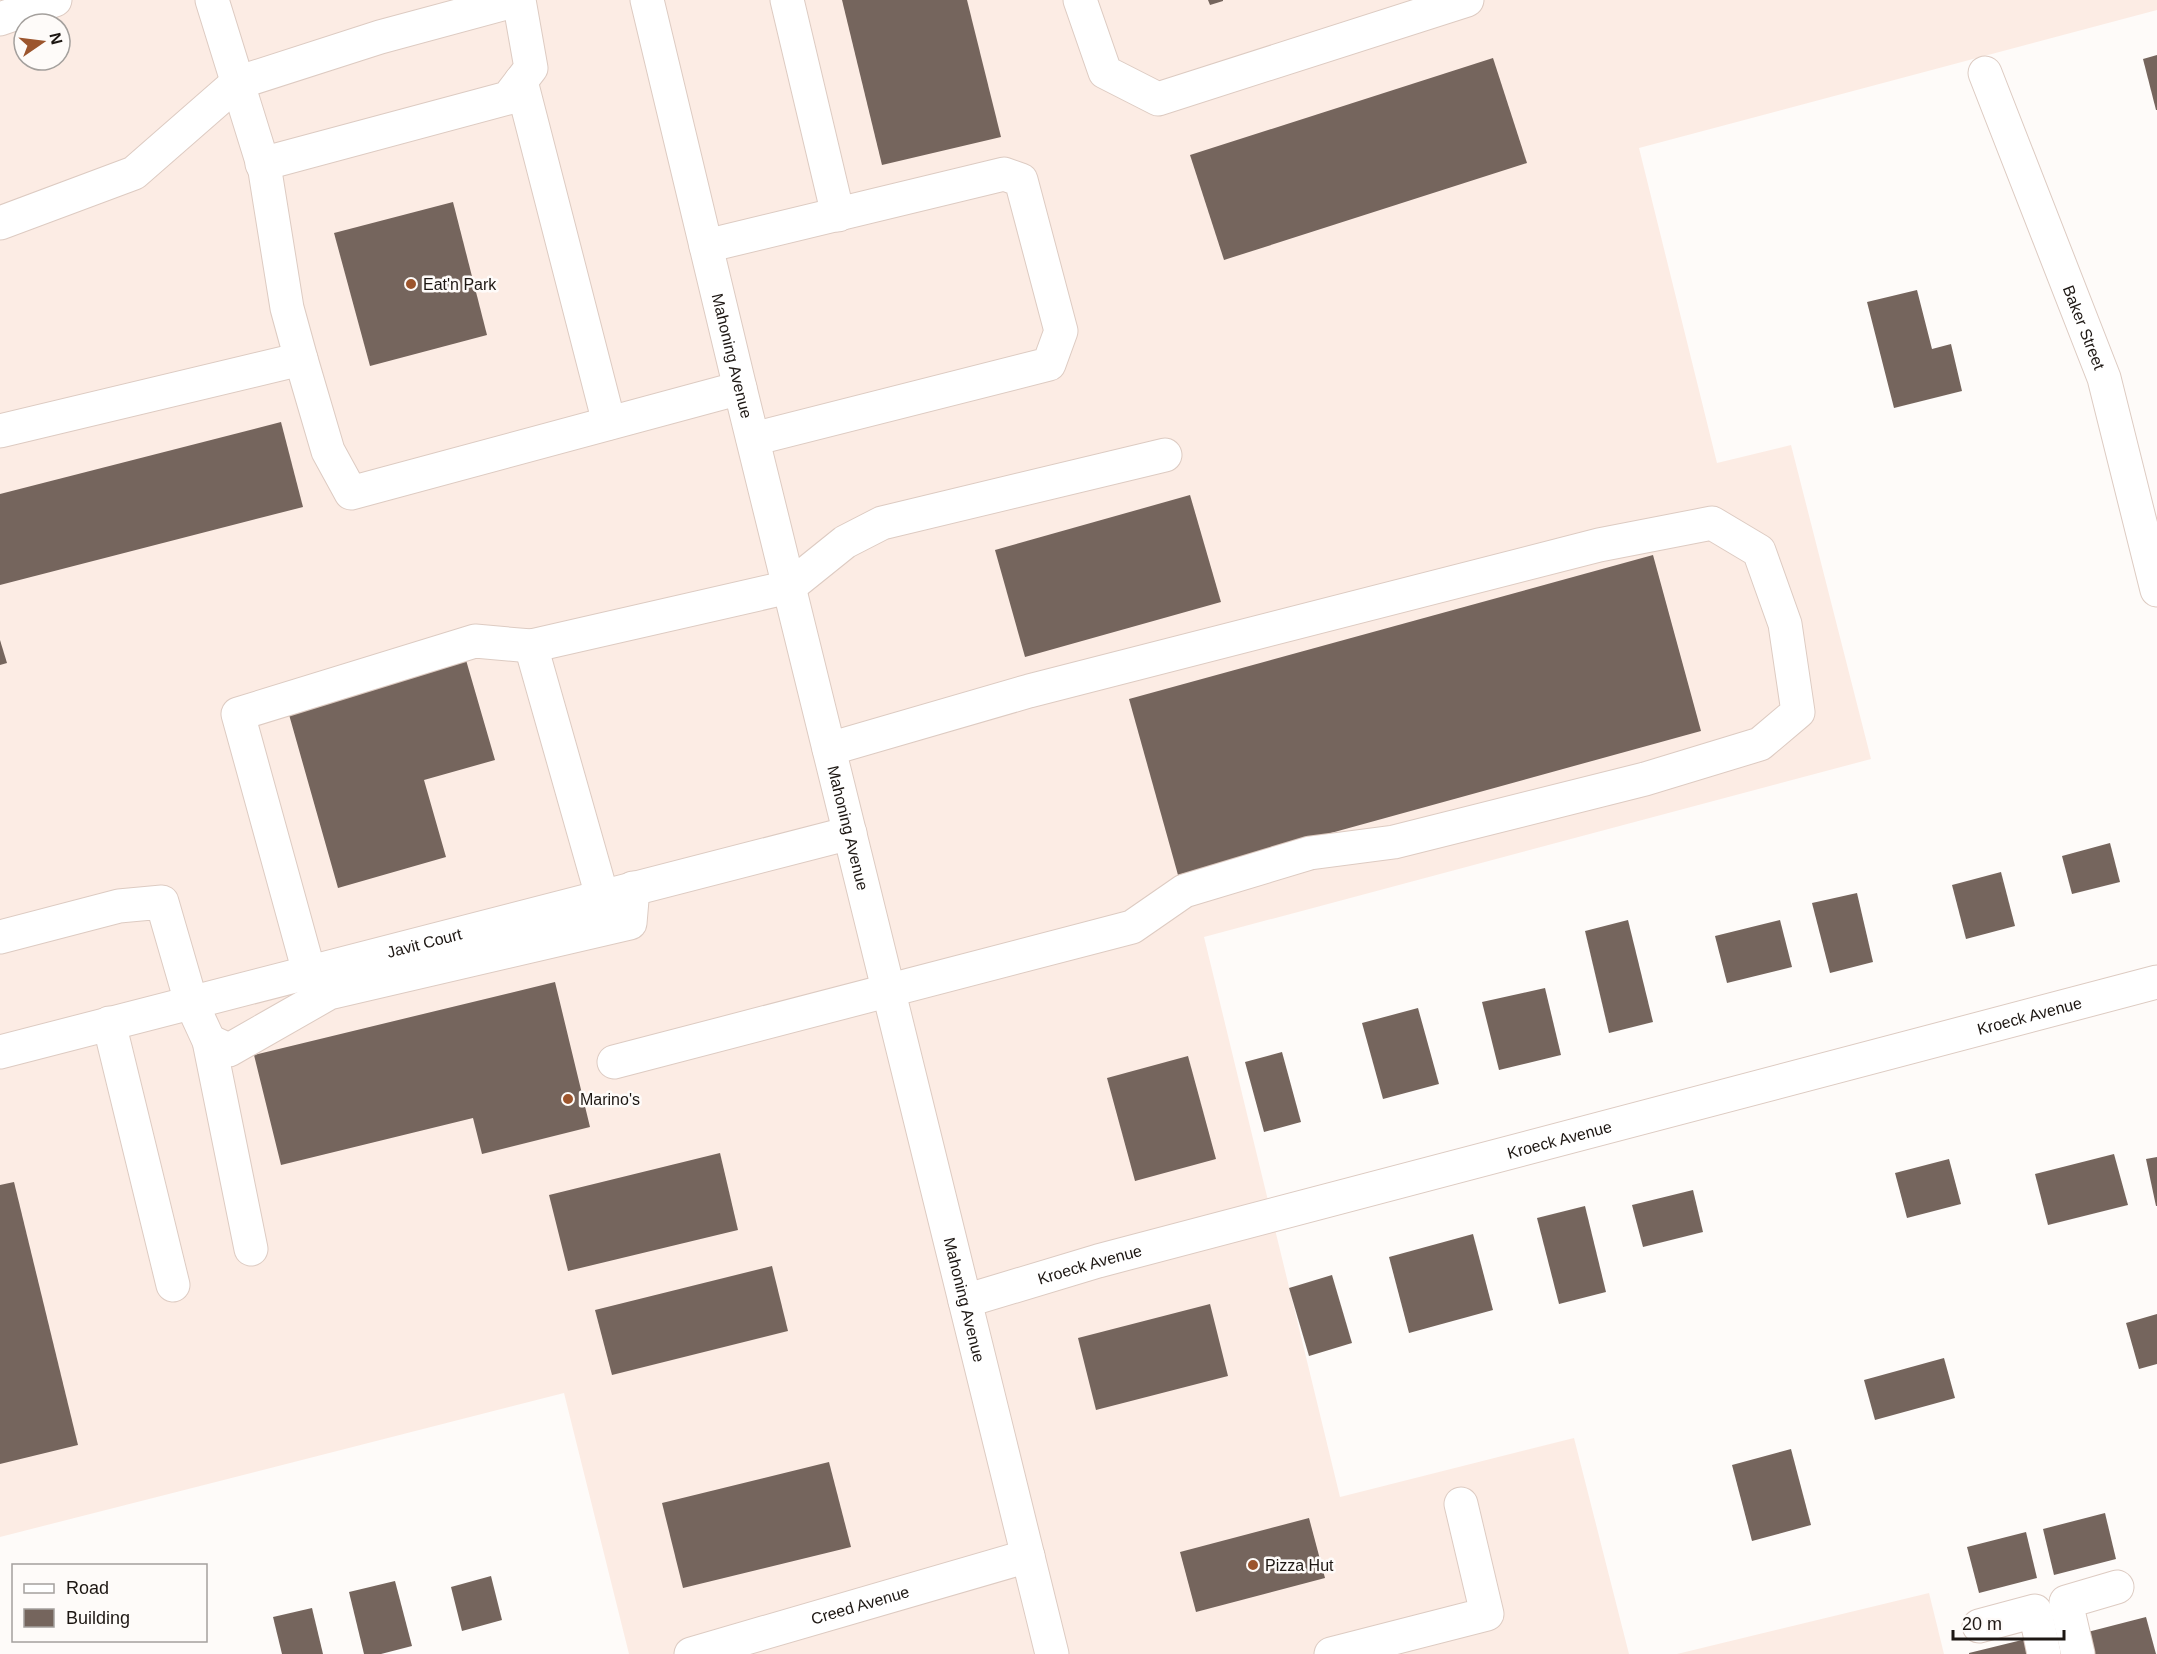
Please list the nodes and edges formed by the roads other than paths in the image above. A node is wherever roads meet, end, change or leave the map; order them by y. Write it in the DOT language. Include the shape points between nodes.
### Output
graph roads {
  1 [pos="55,0"];
  2 [pos="212,0"];
  3 [pos="518,0"];
  4 [pos="647,0"];
  5 [pos="787,0"];
  6 [pos="1080,0"];
  7 [pos="1467,0"];
  8 [pos="465,6"];
  9 [pos="0,19"];
  10 [pos="1985,73"];
  11 [pos="521,81"];
  12 [pos="237,83"];
  13 [pos="262,164"];
  14 [pos="838,215"];
  15 [pos="0,223"];
  16 [pos="706,246"];
  17 [pos="301,359"];
  18 [pos="740,388"];
  19 [pos="609,423"];
  20 [pos="0,431"];
  21 [pos="753,439"];
  22 [pos="1166,454"];
  23 [pos="789,587"];
  24 [pos="2157,590"];
  25 [pos="531,646"];
  26 [pos="829,749"];
  27 [pos="849,832"];
  28 [pos="633,888"];
  29 [pos="602,896"];
  30 [pos="0,937"];
  31 [pos="309,972"];
  32 [pos="276,980"];
  33 [pos="2157,982"];
  34 [pos="888,991"];
  35 [pos="191,1002"];
  36 [pos="287,1017"];
  37 [pos="109,1023"];
  38 [pos="209,1041"];
  39 [pos="0,1052"];
  40 [pos="614,1062"];
  41 [pos="251,1249"];
  42 [pos="173,1286"];
  43 [pos="965,1301"];
  44 [pos="1461,1504"];
  45 [pos="1028,1556"];
  46 [pos="2117,1587"];
  47 [pos="2066,1602"];
  48 [pos="2035,1611"];
  49 [pos="1979,1626"];
  50 [pos="691,1654"];
  51 [pos="1052,1654"];
  52 [pos="1332,1654"];
  53 [pos="2044,1654"];
  54 [pos="2079,1654"];
  1 -- 9 [label="street"];
  2 -- 12 [label="street"];
  3 -- 8 [label="street"];
  3 -- 11 [label="street" via="531,68"];
  4 -- 16 [label="street, Mahoning Avenue"];
  5 -- 14 [label="street"];
  6 -- 7 [label="street" via="1105,72 1158,99"];
  8 -- 12 [label="street"];
  10 -- 24 [label="street, Baker Street" via="2104,378"];
  11 -- 13 [label="street" via="508,98"];
  11 -- 19 [label="street"];
  12 -- 13 [label="street"];
  12 -- 15 [label="street" via="134,173"];
  13 -- 17 [label="street" via="287,308"];
  14 -- 16 [label="street"];
  14 -- 21 [label="street" via="1004,174 1021,180 1061,331 1049,364"];
  16 -- 18 [label="street, Mahoning Avenue"];
  17 -- 19 [label="street" via="328,451 351,493"];
  17 -- 20 [label="street"];
  18 -- 19 [label="street"];
  18 -- 21 [label="street, Mahoning Avenue"];
  21 -- 23 [label="street, Mahoning Avenue"];
  22 -- 23 [label="street" via="882,523 845,542"];
  23 -- 25 [label="street"];
  23 -- 26 [label="street, Mahoning Avenue"];
  25 -- 29 [label="street"];
  25 -- 31 [label="street" via="475,641 238,714"];
  26 -- 27 [label="street, Mahoning Avenue"];
  26 -- 34 [label="street" via="1029,691 1599,544 1712,523 1759,551 1785,624 1798,712 1760,744 1645,779 1394,842 1310,853 1184,891 1132,927"];
  27 -- 28 [label="street, Javit Court"];
  27 -- 34 [label="street, Mahoning Avenue"];
  28 -- 29 [label="street, Javit Court"];
  28 -- 36 [label="street" via="630,923 329,993"];
  29 -- 31 [label="street, Javit Court"];
  30 -- 35 [label="street" via="119,906 162,902"];
  31 -- 32 [label="street, Javit Court"];
  32 -- 35 [label="street, Javit Court"];
  32 -- 36 [label="street"];
  33 -- 43 [label="street, Kroeck Avenue" via="1098,1261"];
  34 -- 40 [label="street"];
  34 -- 43 [label="street, Mahoning Avenue"];
  35 -- 37 [label="street, Javit Court"];
  35 -- 38 [label="street"];
  36 -- 38 [label="street" via="229,1050"];
  37 -- 39 [label="street, Javit Court"];
  37 -- 42 [label="street"];
  38 -- 41 [label="street"];
  43 -- 45 [label="street, Mahoning Avenue"];
  44 -- 52 [label="street" via="1487,1614"];
  45 -- 50 [label="street, Creed Avenue"];
  45 -- 51 [label="street, Mahoning Avenue"];
  46 -- 47 [label="street"];
  47 -- 48 [label="street"];
  47 -- 54 [label="street"];
  48 -- 49 [label="street"];
  48 -- 53 [label="street"];
}
